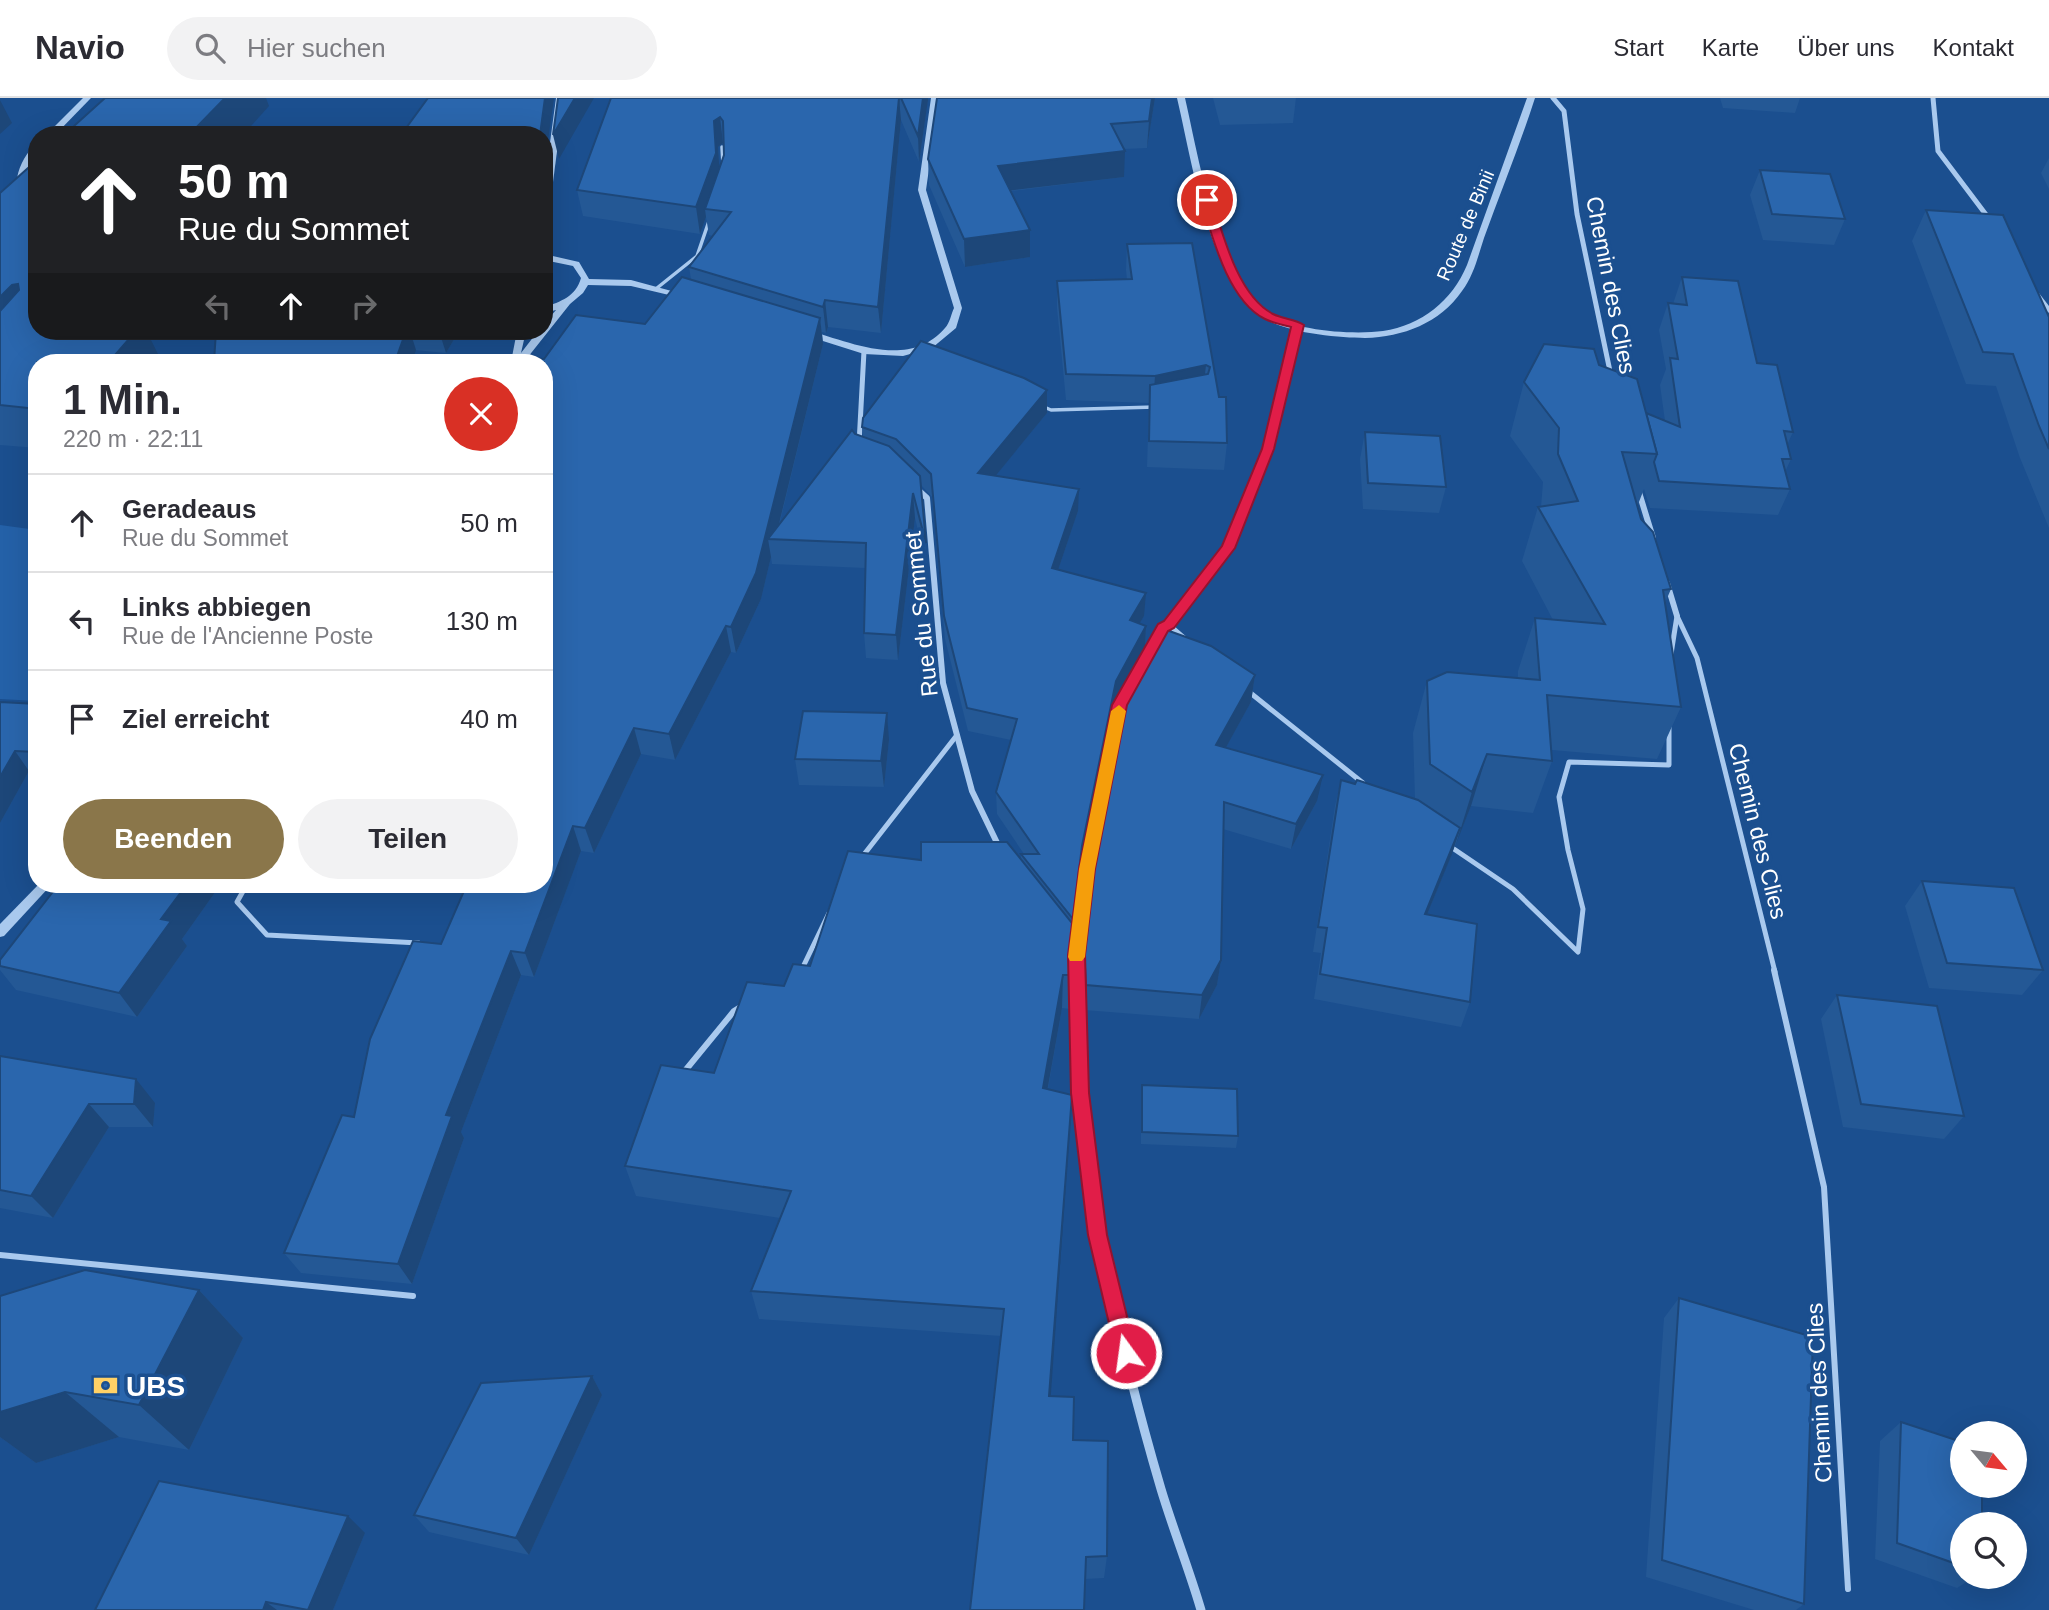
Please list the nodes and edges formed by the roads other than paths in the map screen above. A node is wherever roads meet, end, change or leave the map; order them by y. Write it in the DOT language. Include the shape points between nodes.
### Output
graph roads {
  1 [pos="88,98"];
  2 [pos="560,98"];
  3 [pos="935,98"];
  4 [pos="1181,98"];
  5 [pos="1531,98"];
  6 [pos="1553,98"];
  7 [pos="1933,98"];
  8 [pos="59,126"];
  9 [pos="722,146"];
  10 [pos="553,151"];
  11 [pos="28,158"];
  12 [pos="723,169"];
  13 [pos="21,193"];
  14 [pos="10,196"];
  15 [pos="28,202"];
  16 [pos="710,218"];
  17 [pos="1997,232"];
  18 [pos="553,258"];
  19 [pos="585,282"];
  20 [pos="2031,286"];
  21 [pos="657,288"];
  22 [pos="692,298"];
  23 [pos="568,302"];
  24 [pos="553,307"];
  25 [pos="2049,310"];
  26 [pos="553,320"];
  27 [pos="1298,325"];
  28 [pos="796,330"];
  29 [pos="536,340"];
  30 [pos="929,346"];
  31 [pos="864,351"];
  32 [pos="941,353"];
  33 [pos="524,354"];
  34 [pos="1612,379"];
  35 [pos="1166,404"];
  36 [pos="1041,405"];
  37 [pos="859,454"];
  38 [pos="910,482"];
  39 [pos="1636,485"];
  40 [pos="1657,550"];
  41 [pos="1665,576"];
  42 [pos="1677,615"];
  43 [pos="1169,625"];
  44 [pos="1157,639"];
  45 [pos="1189,642"];
  46 [pos="1670,660"];
  47 [pos="1132,683"];
  48 [pos="1239,684"];
  49 [pos="1669,713"];
  50 [pos="957,735"];
  51 [pos="1366,785"];
  52 [pos="1439,839"];
  53 [pos="1005,860"];
  54 [pos="854,868"];
  55 [pos="37,893"];
  56 [pos="242,893"];
  57 [pos="834,903"];
  58 [pos="0,932"];
  59 [pos="422,943"];
  60 [pos="1068,945"];
  61 [pos="1076,955"];
  62 [pos="799,974"];
  63 [pos="745,1004"];
  64 [pos="684,1072"];
  65 [pos="0,1255"];
  66 [pos="413,1296"];
  67 [pos="1848,1589"];
  68 [pos="1201,1610"];
  1 -- 8 [label="street"];
  2 -- 10 [label="street"];
  3 -- 30 [label="street" via="922,190 958,308 951,328"];
  4 -- 27 [label="street, Route de Binii" via="1220,246 1247,300 1269,317"];
  5 -- 27 [label="street, Route de Binii" via="1465,278 1446,304 1420,322 1373,335"];
  6 -- 34 [label="street, Chemin des Clies" via="1564,111 1577,214"];
  7 -- 17 [label="street" via="1938,151"];
  9 -- 12 [label="lane"];
  11 -- 13 [label="street" via="21,166"];
  13 -- 14 [label="street"];
  13 -- 15 [label="street"];
  16 -- 21 [label="lane" via="697,256"];
  18 -- 19 [label="street" via="576,264"];
  19 -- 21 [label="street"];
  19 -- 23 [label="street"];
  20 -- 25 [label="street"];
  21 -- 22 [label="street"];
  23 -- 24 [label="street"];
  23 -- 26 [label="street"];
  27 -- 43 [label="street" via="1268,449 1229,548"];
  28 -- 31 [label="street"];
  29 -- 33 [label="street"];
  30 -- 31 [label="street" via="903,354"];
  30 -- 32 [label="lane"];
  31 -- 37 [label="street"];
  35 -- 36 [label="lane" via="1051,410"];
  38 -- 50 [label="street, Rue du Sommet" via="927,498 943,683"];
  39 -- 40 [label="street"];
  41 -- 42 [label="street, Chemin des Clies"];
  42 -- 46 [label="lane"];
  42 -- 67 [label="lane, Chemin des Clies" via="1697,658 1824,1187"];
  43 -- 44 [label="street"];
  43 -- 45 [label="lane"];
  47 -- 61 [label="street" via="1120,705 1087,869"];
  48 -- 51 [label="lane"];
  49 -- 52 [label="lane" via="1669,765 1569,762 1559,797 1583,909 1578,952 1513,889"];
  50 -- 53 [label="street, Rue du Sommet" via="972,791"];
  50 -- 54 [label="lane"];
  55 -- 58 [label="street"];
  56 -- 59 [label="lane" via="237,902 267,934"];
  57 -- 62 [label="lane"];
  60 -- 61 [label="street"];
  61 -- 68 [label="street" via="1080,1093 1098,1235 1161,1488"];
  63 -- 64 [label="lane" via="734,1011"];
  65 -- 66 [label="lane"];
}
